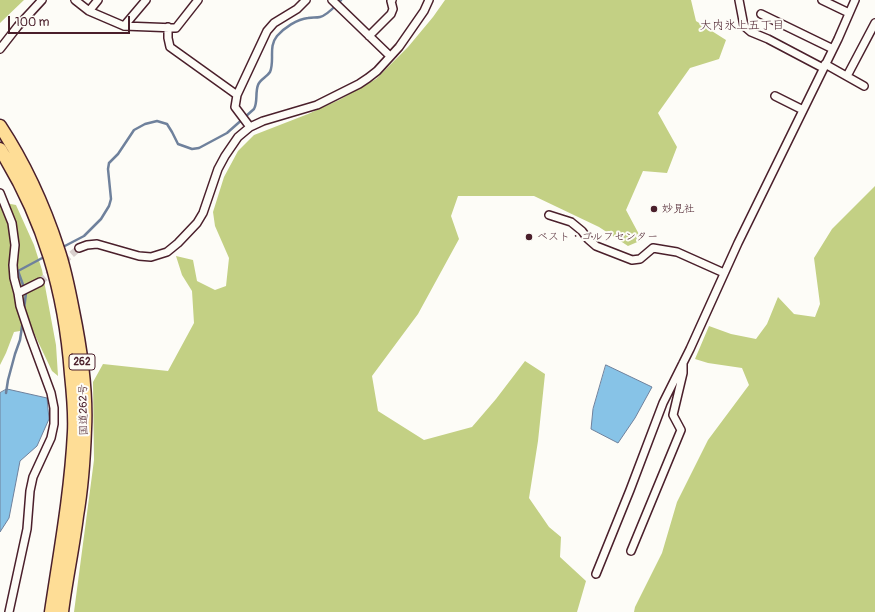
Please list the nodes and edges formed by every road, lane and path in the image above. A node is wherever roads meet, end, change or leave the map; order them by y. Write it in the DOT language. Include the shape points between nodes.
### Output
graph roads {
  1 [pos="42,0"];
  2 [pos="75,0"];
  3 [pos="98,0"];
  4 [pos="146,0"];
  5 [pos="198,0"];
  6 [pos="306,0"];
  7 [pos="332,0"];
  8 [pos="392,0"];
  9 [pos="429,0"];
  10 [pos="739,0"];
  11 [pos="822,0"];
  12 [pos="855,0"];
  13 [pos="89,11"];
  14 [pos="849,13"];
  15 [pos="761,14"];
  16 [pos="875,23"];
  17 [pos="124,26"];
  18 [pos="168,27"];
  19 [pos="369,36"];
  20 [pos="0,49"];
  21 [pos="833,49"];
  22 [pos="390,56"];
  23 [pos="824,66"];
  24 [pos="846,76"];
  25 [pos="864,86"];
  26 [pos="237,96"];
  27 [pos="775,96"];
  28 [pos="803,110"];
  29 [pos="0,126"];
  30 [pos="250,127"];
  31 [pos="0,149"];
  32 [pos="0,193"];
  33 [pos="549,215"];
  34 [pos="80,248"];
  35 [pos="724,273"];
  36 [pos="40,282"];
  37 [pos="18,293"];
  38 [pos="683,363"];
  39 [pos="631,551"];
  40 [pos="596,574"];
  41 [pos="9,612"];
  42 [pos="51,612"];
  43 [pos="62,612"];
  1 -- 20 [label="street"];
  2 -- 13 [label="street"];
  3 -- 13 [label="street"];
  4 -- 17 [label="street"];
  5 -- 18 [label="street" via="176,28"];
  6 -- 26 [label="street" via="267,31"];
  7 -- 19 [label="street"];
  8 -- 19 [label="street" via="391,14"];
  9 -- 22 [label="street" via="399,47"];
  10 -- 23 [label="street" via="744,26 751,32"];
  11 -- 14 [label="street"];
  12 -- 14 [label="street"];
  13 -- 17 [label="street"];
  14 -- 21 [label="street"];
  15 -- 21 [label="street" via="778,18 795,34"];
  16 -- 24 [label="street"];
  17 -- 18 [label="street"];
  18 -- 26 [label="street" via="170,47"];
  19 -- 22 [label="street"];
  21 -- 23 [label="street"];
  22 -- 30 [label="street" via="377,71 359,84 317,105"];
  23 -- 24 [label="street"];
  23 -- 28 [label="street"];
  24 -- 25 [label="street"];
  26 -- 30 [label="street" via="235,107"];
  27 -- 28 [label="street"];
  28 -- 35 [label="street"];
  29 -- 43 [label="highway, 国道262号 / 262" via="42,204 56,242 67,282 81,355 85,397 83,461 78,516"];
  30 -- 34 [label="street" via="238,137 224,156 197,223 168,252 151,257 98,244"];
  31 -- 42 [label="highway, 国道262号 / 262" via="27,197 42,231 61,300 70,356 74,430"];
  32 -- 37 [label="street" via="12,223 15,245 14,278"];
  33 -- 35 [label="street" via="571,222 596,246 632,260 640,259 653,248 678,252"];
  35 -- 38 [label="street"];
  36 -- 37 [label="street"];
  37 -- 41 [label="street" via="20,306 51,393 54,424 51,438 33,477 27,529"];
  38 -- 39 [label="street" via="673,415 681,430"];
  38 -- 40 [label="street" via="663,403"];
}
